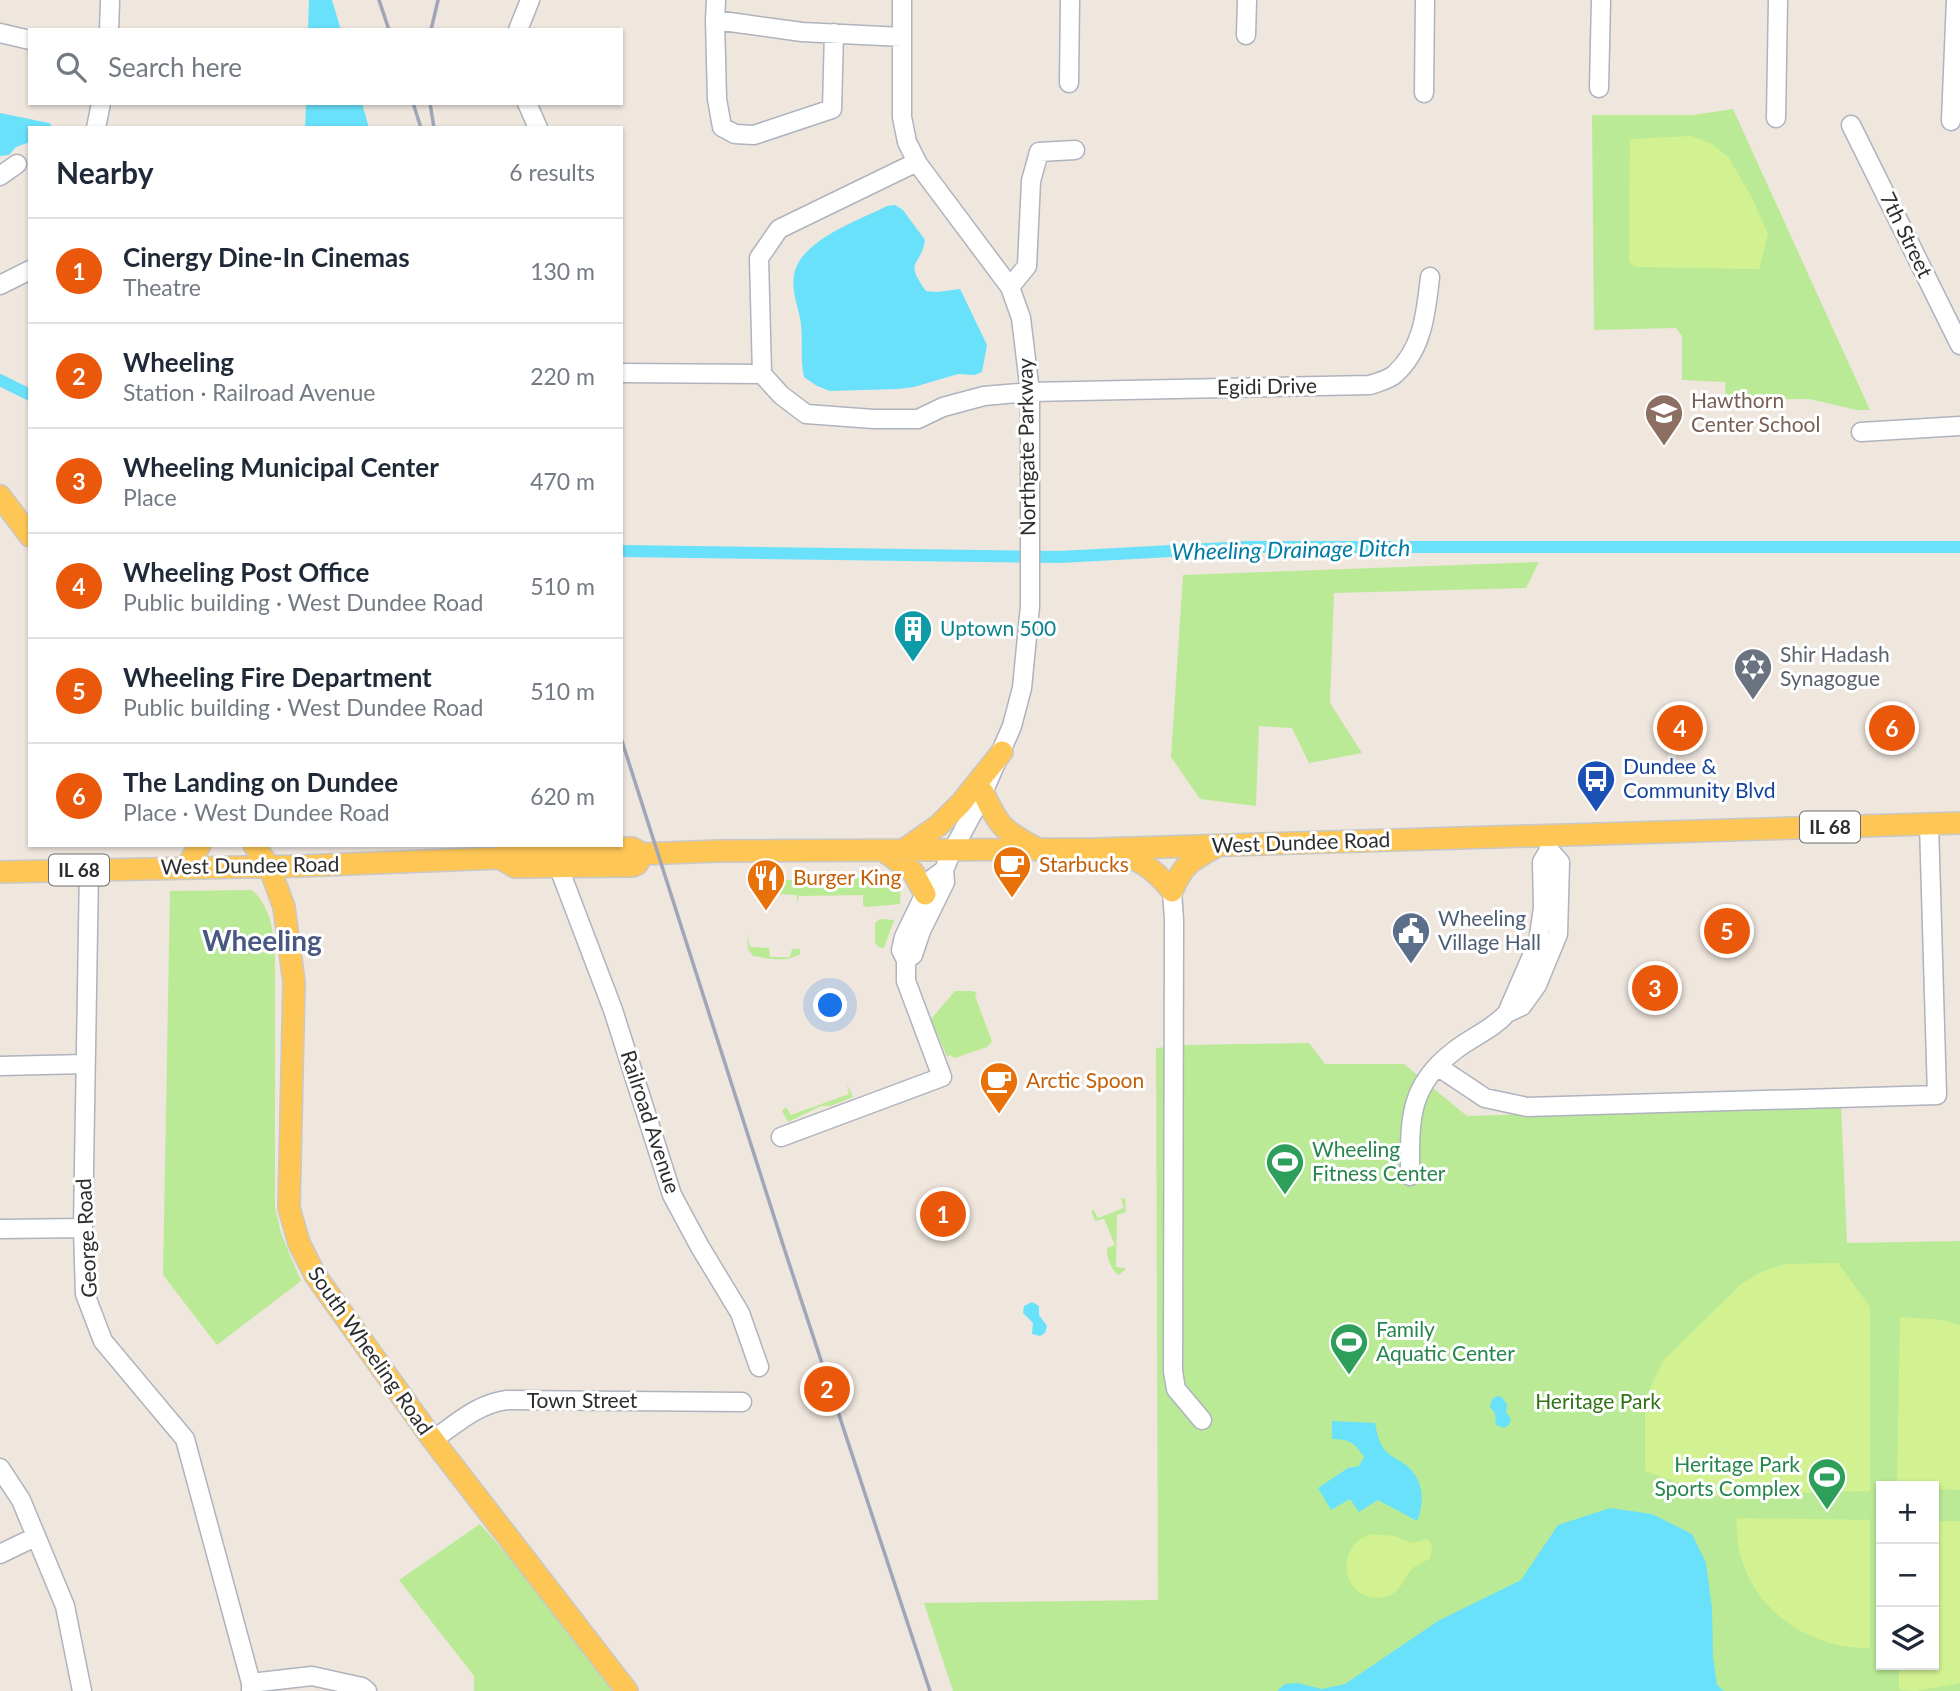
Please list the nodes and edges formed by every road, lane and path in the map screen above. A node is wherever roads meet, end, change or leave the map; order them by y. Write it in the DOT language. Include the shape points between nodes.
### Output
graph roads {
  1 [pos="530,0"];
  2 [pos="716,0"];
  3 [pos="902,0"];
  4 [pos="1070,0"];
  5 [pos="1247,0"];
  6 [pos="1425,0"];
  7 [pos="1601,0"];
  8 [pos="1778,0"];
  9 [pos="1956,0"];
  10 [pos="110,2"];
  11 [pos="715,20"];
  12 [pos="109,28"];
  13 [pos="519,28"];
  14 [pos="0,33"];
  15 [pos="834,33"];
  16 [pos="1246,35"];
  17 [pos="902,37"];
  18 [pos="28,40"];
  19 [pos="1069,83"];
  20 [pos="1600,88"];
  21 [pos="1424,93"];
  22 [pos="100,105"];
  23 [pos="528,105"];
  24 [pos="1776,118"];
  25 [pos="1951,121"];
  26 [pos="1852,125"];
  27 [pos="96,126"];
  28 [pos="536,126"];
  29 [pos="1075,149"];
  30 [pos="917,162"];
  31 [pos="18,164"];
  32 [pos="0,176"];
  33 [pos="28,271"];
  34 [pos="1430,277"];
  35 [pos="0,285"];
  36 [pos="1010,287"];
  37 [pos="1960,345"];
  38 [pos="623,373"];
  39 [pos="762,374"];
  40 [pos="1030,391"];
  41 [pos="1960,426"];
  42 [pos="1861,432"];
  43 [pos="0,496"];
  44 [pos="28,533"];
  45 [pos="1002,752"];
  46 [pos="984,792"];
  47 [pos="1960,823"];
  48 [pos="1929,824"];
  49 [pos="1549,843"];
  50 [pos="1219,846"];
  51 [pos="199,847"];
  52 [pos="255,847"];
  53 [pos="1037,849"];
  54 [pos="1098,849"];
  55 [pos="893,851"];
  56 [pos="643,854"];
  57 [pos="500,858"];
  58 [pos="948,861"];
  59 [pos="269,866"];
  60 [pos="186,868"];
  61 [pos="559,868"];
  62 [pos="89,870"];
  63 [pos="0,872"];
  64 [pos="1172,891"];
  65 [pos="925,894"];
  66 [pos="906,960"];
  67 [pos="85,1064"];
  68 [pos="0,1066"];
  69 [pos="1437,1066"];
  70 [pos="781,1137"];
  71 [pos="1410,1176"];
  72 [pos="83,1228"];
  73 [pos="0,1229"];
  74 [pos="759,1367"];
  75 [pos="742,1402"];
  76 [pos="1202,1420"];
  77 [pos="433,1440"];
  78 [pos="0,1468"];
  79 [pos="36,1537"];
  80 [pos="0,1554"];
  81 [pos="251,1687"];
  82 [pos="82,1691"];
  83 [pos="367,1691"];
  84 [pos="627,1691"];
  1 -- 13 [label="street"];
  2 -- 11 [label="street"];
  3 -- 17 [label="street, Northgate Parkway"];
  4 -- 19 [label="street"];
  5 -- 16 [label="street"];
  6 -- 21 [label="street"];
  7 -- 20 [label="street"];
  8 -- 24 [label="street"];
  9 -- 25 [label="street"];
  10 -- 12 [label="street"];
  11 -- 15 [label="street"];
  11 -- 15 [label="street" via="717,99 722,127 735,134 754,135 832,109"];
  14 -- 18 [label="street"];
  15 -- 17 [label="street"];
  17 -- 30 [label="street, Northgate Parkway" via="902,117 906,142"];
  22 -- 27 [label="street"];
  23 -- 28 [label="street"];
  26 -- 37 [label="street, 7th Street"];
  29 -- 36 [label="street" via="1040,152 1031,181 1027,266"];
  30 -- 36 [label="street, Northgate Parkway"];
  30 -- 39 [label="street" via="779,229 759,258"];
  31 -- 32 [label="street"];
  33 -- 35 [label="street"];
  34 -- 40 [label="street, Egidi Drive" via="1423,330 1409,356 1393,376 1370,386"];
  36 -- 40 [label="street, Northgate Parkway" via="1021,318"];
  38 -- 39 [label="street"];
  39 -- 40 [label="street, Egidi Drive" via="806,414 874,419 918,419 984,396"];
  40 -- 45 [label="street, Northgate Parkway" via="1030,606 1021,697"];
  41 -- 42 [label="street"];
  43 -- 44 [label="main road"];
  45 -- 46 [label="street, Northgate Parkway"];
  45 -- 55 [label="main road" via="939,825"];
  46 -- 53 [label="main road" via="1007,833"];
  46 -- 58 [label="street, Northgate Parkway"];
  47 -- 48 [label="main road, West Dundee Road / IL 68"];
  48 -- 49 [label="main road, West Dundee Road / IL 68"];
  48 -- 69 [label="street" via="1937,1095 1527,1107 1485,1098"];
  49 -- 50 [label="main road, West Dundee Road / IL 68"];
  49 -- 69 [label="street" via="1542,862 1538,942 1507,1013"];
  50 -- 54 [label="main road, West Dundee Road / IL 68"];
  50 -- 64 [label="main road" via="1190,861"];
  51 -- 60 [label="main road"];
  52 -- 59 [label="main road, South Wheeling Road"];
  53 -- 54 [label="main road, West Dundee Road / IL 68"];
  53 -- 58 [label="main road, West Dundee Road / IL 68"];
  54 -- 64 [label="main road" via="1134,858 1151,868"];
  55 -- 56 [label="main road, West Dundee Road / IL 68"];
  55 -- 58 [label="main road, West Dundee Road / IL 68"];
  55 -- 65 [label="main road" via="913,872"];
  56 -- 57 [label="main road, West Dundee Road / IL 68" via="632,848 515,848"];
  56 -- 61 [label="main road, West Dundee Road / IL 68" via="633,866"];
  57 -- 59 [label="main road, West Dundee Road / IL 68"];
  57 -- 61 [label="main road, West Dundee Road / IL 68" via="515,867"];
  58 -- 65 [label="street, Northgate Parkway"];
  58 -- 66 [label="street, Northgate Parkway" via="945,882 913,955"];
  59 -- 60 [label="main road, West Dundee Road / IL 68"];
  59 -- 77 [label="main road, South Wheeling Road" via="284,906 294,982 289,1208 315,1275"];
  60 -- 62 [label="main road, West Dundee Road / IL 68"];
  61 -- 74 [label="street, Railroad Avenue" via="613,1010 672,1195 740,1313"];
  62 -- 63 [label="main road, West Dundee Road / IL 68"];
  62 -- 67 [label="street, George Road"];
  64 -- 76 [label="street" via="1173,1371 1176,1390"];
  65 -- 66 [label="street, Northgate Parkway" via="904,937 901,950"];
  66 -- 70 [label="street, Northgate Parkway" via="906,981 942,1077"];
  67 -- 68 [label="street"];
  67 -- 72 [label="street, George Road"];
  69 -- 71 [label="street" via="1420,1086 1412,1111"];
  72 -- 73 [label="street"];
  72 -- 81 [label="street, George Road" via="85,1294 103,1341 185,1439"];
  75 -- 77 [label="street, Town Street" via="507,1400 474,1410"];
  77 -- 84 [label="main road, South Wheeling Road"];
  78 -- 79 [label="street" via="21,1500"];
  79 -- 80 [label="street"];
  79 -- 82 [label="street" via="65,1606"];
  81 -- 83 [label="street" via="312,1676"];
}
